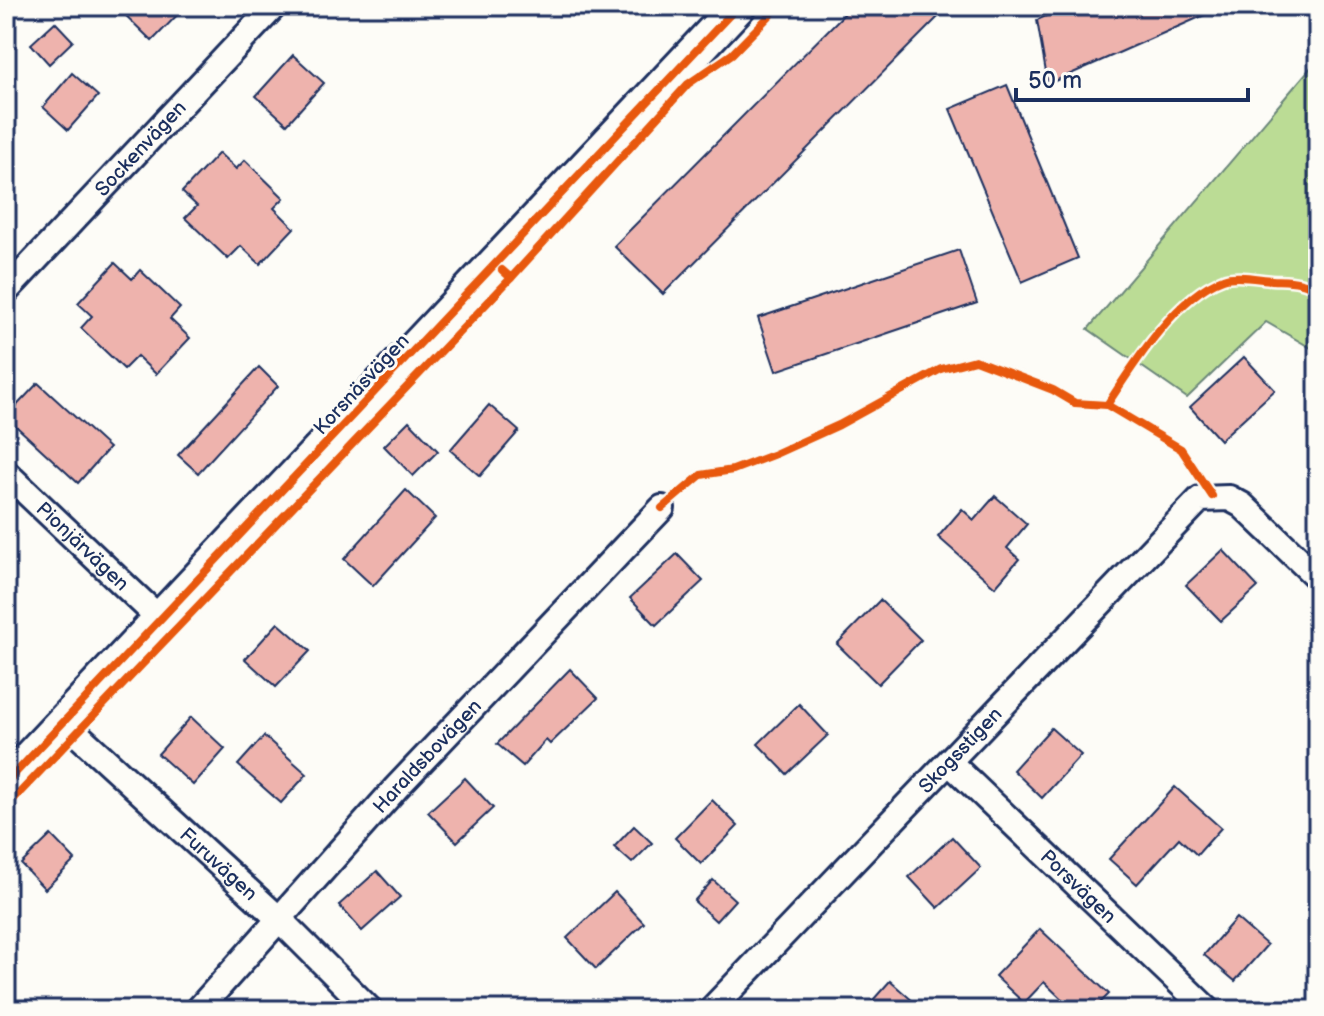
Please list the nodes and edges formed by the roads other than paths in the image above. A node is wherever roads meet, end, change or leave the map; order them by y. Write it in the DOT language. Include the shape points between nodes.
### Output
graph roads {
  1 [pos="274,6"];
  2 [pos="738,6"];
  3 [pos="6,291"];
  4 [pos="6,473"];
  5 [pos="662,508"];
  6 [pos="1318,578"];
  7 [pos="160,619"];
  8 [pos="64,722"];
  9 [pos="950,763"];
  10 [pos="6,783"];
  11 [pos="279,919"];
  12 [pos="198,1010"];
  13 [pos="370,1010"];
  14 [pos="711,1010"];
  15 [pos="1208,1010"];
  1 -- 3 [label="street, Sockenvägen"];
  2 -- 7 [label="street, Korsnäsvägen"];
  4 -- 7 [label="street, Pionjärvägen"];
  5 -- 11 [label="street, Haraldsbovägen"];
  6 -- 9 [label="street, Skogsstigen" via="1242,505 1212,496 1200,499"];
  7 -- 8 [label="street, Korsnäsvägen"];
  8 -- 10 [label="street, Korsnäsvägen"];
  8 -- 11 [label="street, Furuvägen"];
  9 -- 14 [label="street, Skogsstigen"];
  9 -- 15 [label="street, Porsvägen"];
  11 -- 12 [label="street, Haraldsbovägen"];
  11 -- 13 [label="street, Furuvägen"];
}
